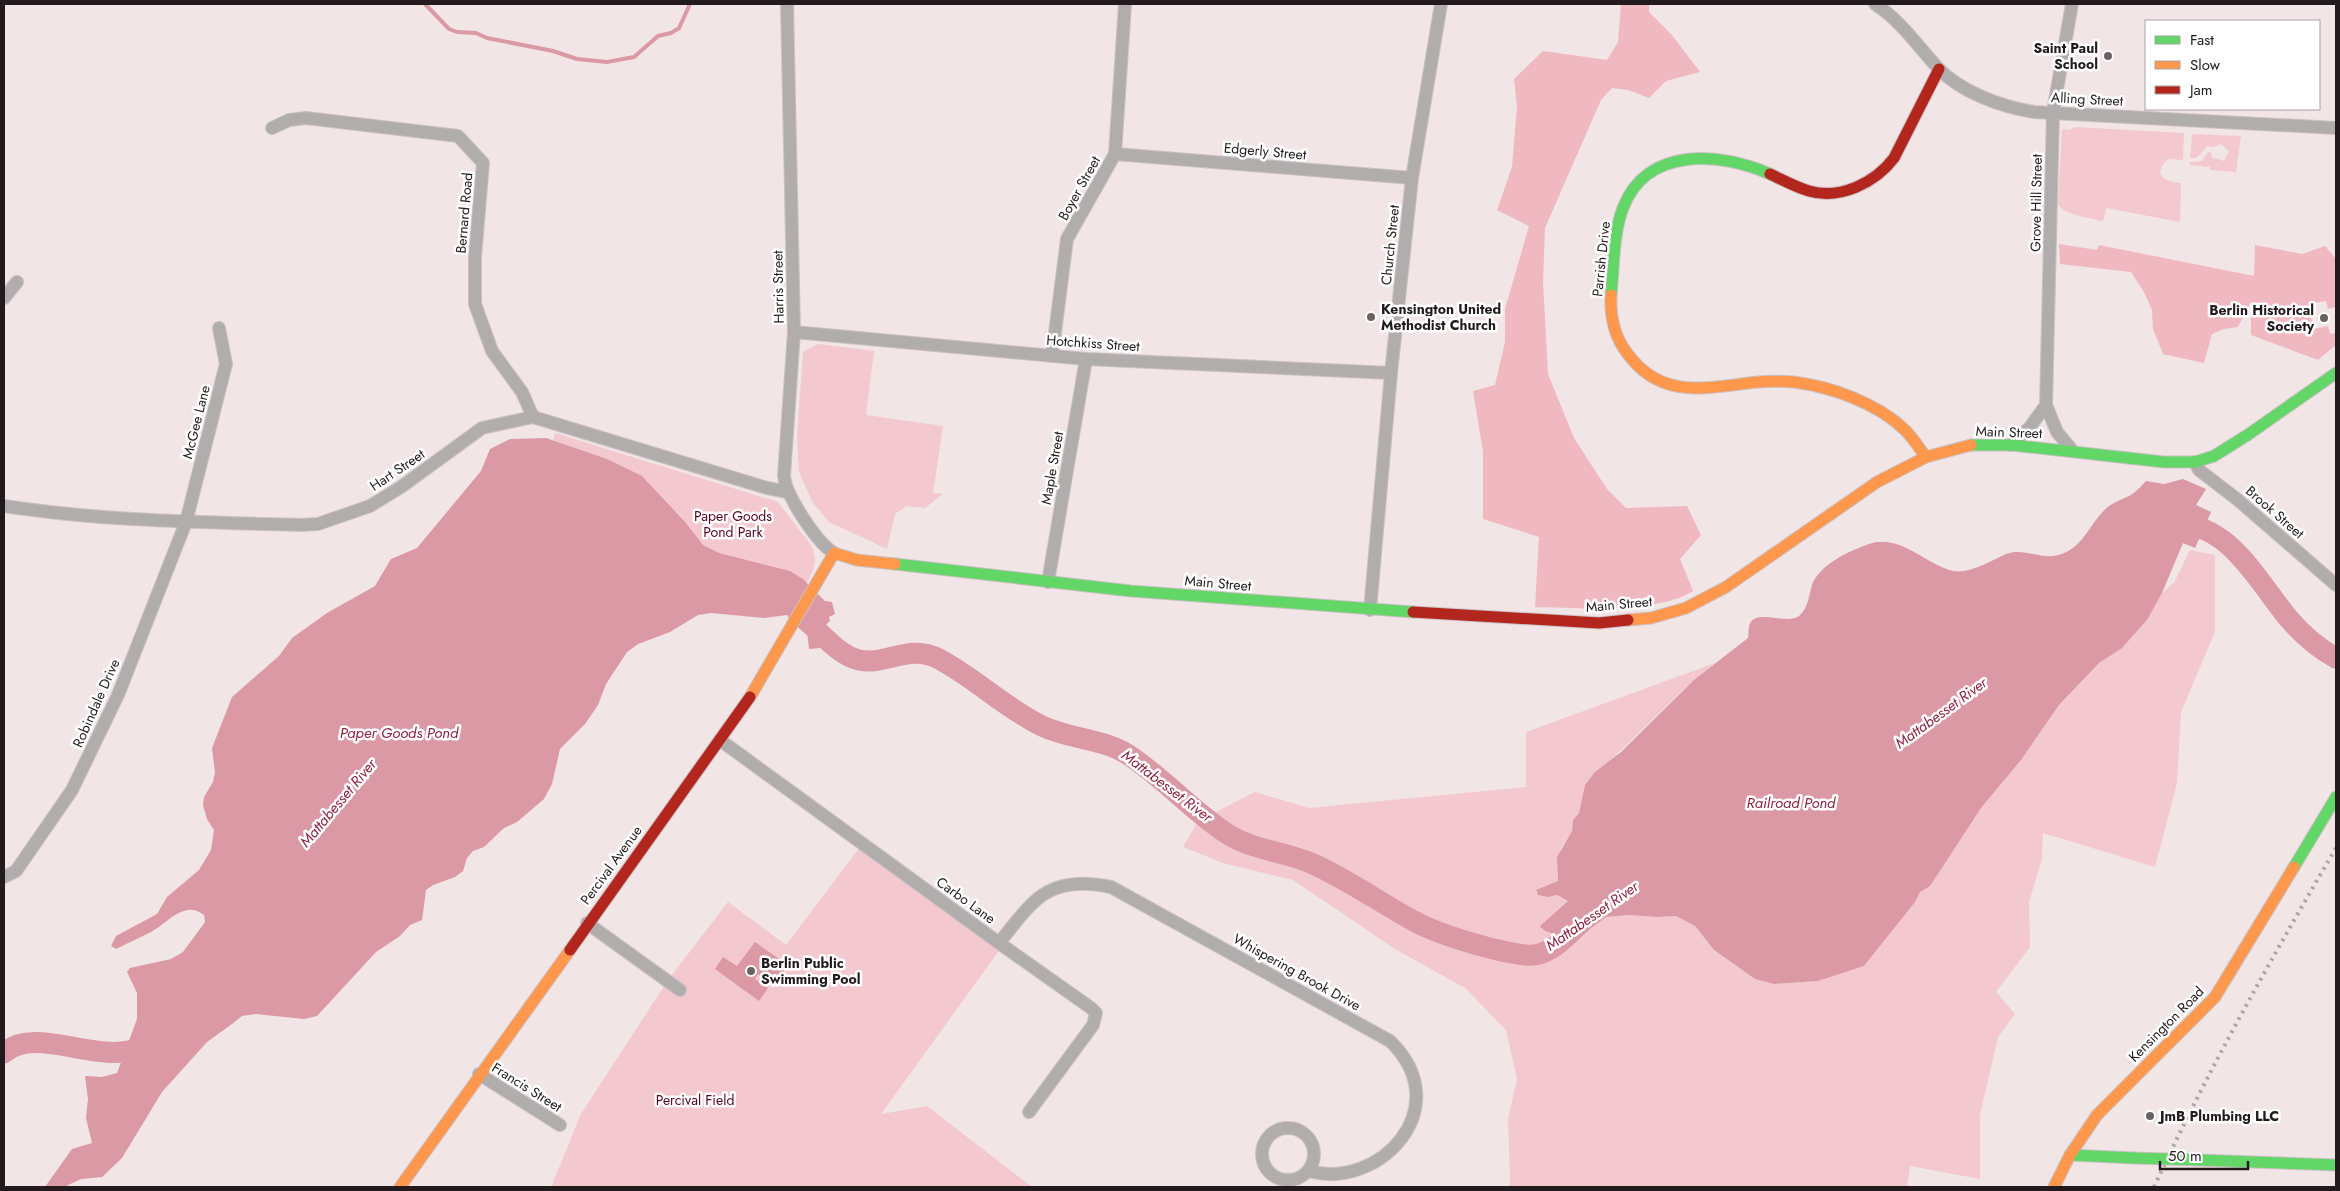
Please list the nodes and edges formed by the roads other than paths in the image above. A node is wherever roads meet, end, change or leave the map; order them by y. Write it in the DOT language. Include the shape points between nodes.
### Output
graph roads {
  1 [pos="787,4"];
  2 [pos="1125,4"];
  3 [pos="1440,4"];
  4 [pos="1875,4"];
  5 [pos="2072,4"];
  6 [pos="1939,69"];
  7 [pos="2053,112"];
  8 [pos="272,128"];
  9 [pos="2336,128"];
  10 [pos="1115,154"];
  11 [pos="1412,178"];
  12 [pos="17,282"];
  13 [pos="4,298"];
  14 [pos="219,328"];
  15 [pos="794,332"];
  16 [pos="1052,356"];
  17 [pos="1086,359"];
  18 [pos="2336,373"];
  19 [pos="1391,374"];
  20 [pos="2046,405"];
  21 [pos="532,417"];
  22 [pos="2011,445"];
  23 [pos="2072,450"];
  24 [pos="1926,457"];
  25 [pos="2195,462"];
  26 [pos="788,492"];
  27 [pos="4,506"];
  28 [pos="186,522"];
  29 [pos="834,553"];
  30 [pos="1048,582"];
  31 [pos="2336,585"];
  32 [pos="1370,610"];
  33 [pos="720,740"];
  34 [pos="2336,797"];
  35 [pos="4,877"];
  36 [pos="587,923"];
  37 [pos="999,943"];
  38 [pos="680,990"];
  39 [pos="479,1074"];
  40 [pos="1029,1112"];
  41 [pos="560,1125"];
  42 [pos="2070,1155"];
  43 [pos="2336,1165"];
  44 [pos="1308,1171"];
  45 [pos="400,1187"];
  46 [pos="2054,1187"];
  1 -- 15 [label="street, Harris Street"];
  2 -- 10 [label="street, Boyer Street"];
  3 -- 11 [label="street, Church Street"];
  4 -- 6 [label="street, Alling Street" via="1900,23"];
  5 -- 7 [label="street, Grove Hill Street"];
  6 -- 7 [label="street, Alling Street" via="1985,98 2011,108"];
  6 -- 24 [label="main road, Parrish Drive" via="1885,169 1870,181 1842,193 1810,191 1742,163 1716,159 1691,158 1652,172 1625,202 1619,220 1611,310 1616,333 1625,352 1640,370 1657,381 1678,388 1703,389 1757,381 1782,382 1829,391 1882,413 1902,427"];
  7 -- 9 [label="street, Alling Street"];
  7 -- 20 [label="street, Grove Hill Street"];
  8 -- 21 [label="street, Bernard Road" via="289,120 310,118 458,136 483,163 475,257 475,304 492,351 522,392"];
  10 -- 11 [label="street, Edgerly Street"];
  10 -- 16 [label="street, Boyer Street" via="1068,239"];
  11 -- 19 [label="street, Church Street"];
  12 -- 13 [label="street"];
  14 -- 28 [label="street, McGee Lane" via="226,364"];
  15 -- 16 [label="street, Hotchkiss Street"];
  15 -- 26 [label="street, Harris Street" via="784,447 784,476"];
  16 -- 17 [label="street, Hotchkiss Street"];
  17 -- 19 [label="street, Hotchkiss Street"];
  17 -- 30 [label="street, Maple Street"];
  18 -- 25 [label="main road, Main Street" via="2249,434 2214,456"];
  19 -- 32 [label="street, Church Street"];
  20 -- 22 [label="street"];
  20 -- 23 [label="street, Grove Hill Street" via="2057,432"];
  21 -- 26 [label="street, Hart Street"];
  21 -- 28 [label="street, Hart Street" via="482,428 402,488 370,506 333,519 300,525"];
  22 -- 23 [label="main road, Main Street"];
  22 -- 24 [label="main road, Main Street" via="1968,445"];
  23 -- 25 [label="main road, Main Street" via="2164,462"];
  24 -- 32 [label="main road, Main Street" via="1877,482 1726,587 1686,608 1651,618 1599,623"];
  25 -- 31 [label="street, Brook Street" via="2199,470"];
  26 -- 29 [label="street, Harris Street" via="822,543"];
  27 -- 28 [label="street, Hart Street" via="53,514"];
  28 -- 35 [label="street, Robindale Drive" via="118,695 72,790 16,871"];
  29 -- 30 [label="main road, Main Street" via="857,560"];
  29 -- 33 [label="main road, Percival Avenue" via="759,684"];
  30 -- 32 [label="main road, Main Street"];
  33 -- 36 [label="main road, Percival Avenue"];
  33 -- 37 [label="street, Carbo Lane"];
  34 -- 42 [label="main road, Kensington Road" via="2214,997 2096,1115"];
  36 -- 38 [label="street"];
  36 -- 39 [label="main road, Percival Avenue"];
  37 -- 40 [label="street, Carbo Lane" via="1096,1014 1093,1025"];
  37 -- 44 [label="street, Whispering Brook Drive" via="1027,909 1054,888 1081,884 1111,887 1390,1041 1408,1063 1416,1093 1414,1123 1403,1148 1382,1170 1352,1181 1327,1180"];
  39 -- 41 [label="street, Francis Street"];
  39 -- 45 [label="main road, Percival Avenue"];
  42 -- 43 [label="main road, bridge"];
  42 -- 46 [label="main road, Kensington Road"];
  44 -- 44 [label="street" via="1295,1179 1280,1179 1273,1175 1263,1162 1266,1140 1278,1129 1301,1130 1314,1148 1315,1156"];
}
